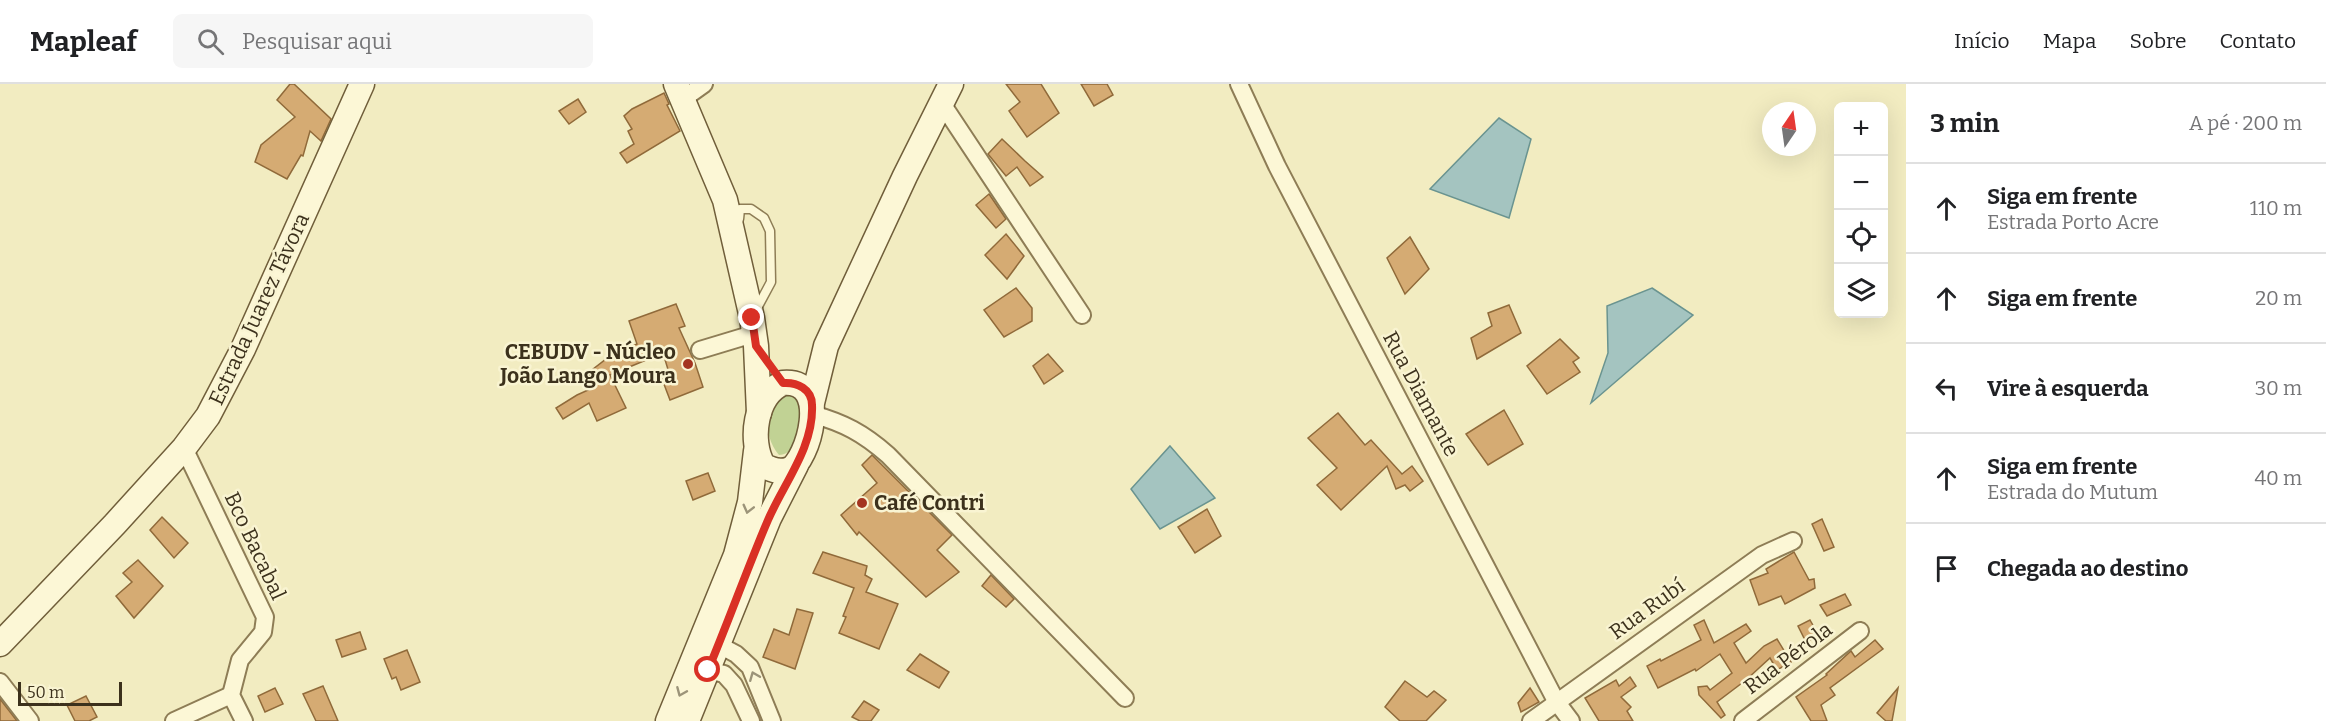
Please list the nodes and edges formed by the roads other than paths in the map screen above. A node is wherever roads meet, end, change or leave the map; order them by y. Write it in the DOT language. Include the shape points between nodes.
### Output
graph roads {
  1 [pos="363,84"];
  2 [pos="704,84"];
  3 [pos="1239,84"];
  4 [pos="679,91"];
  5 [pos="946,93"];
  6 [pos="748,259"];
  7 [pos="756,293"];
  8 [pos="1082,315"];
  9 [pos="755,326"];
  10 [pos="826,346"];
  11 [pos="700,350"];
  12 [pos="786,383"];
  13 [pos="812,408"];
  14 [pos="759,413"];
  15 [pos="184,448"];
  16 [pos="756,451"];
  17 [pos="796,465"];
  18 [pos="1793,541"];
  19 [pos="1860,631"];
  20 [pos="0,644"];
  21 [pos="719,645"];
  22 [pos="708,670"];
  23 [pos="0,682"];
  24 [pos="231,695"];
  25 [pos="1125,698"];
  26 [pos="1556,701"];
  27 [pos="30,721"];
  28 [pos="174,721"];
  29 [pos="244,721"];
  30 [pos="668,721"];
  31 [pos="687,721"];
  32 [pos="751,721"];
  33 [pos="772,721"];
  34 [pos="1531,721"];
  35 [pos="1571,721"];
  36 [pos="1743,721"];
  1 -- 15 [label="main road, Estrada Juarez Távora" via="243,349 208,416"];
  2 -- 4 [label="street"];
  3 -- 26 [label="street, Rua Diamante" via="1277,166"];
  4 -- 9 [label="main road" via="726,200"];
  5 -- 8 [label="street"];
  5 -- 10 [label="main road"];
  6 -- 9 [label="lane" via="740,209 751,209 764,218 770,231 771,282"];
  7 -- 9 [label="lane"];
  9 -- 11 [label="street"];
  9 -- 12 [label="main road"];
  9 -- 14 [label="main road"];
  10 -- 12 [label="main road"];
  10 -- 13 [label="main road"];
  12 -- 13 [label="main road" via="804,387"];
  12 -- 14 [label="main road" via="769,393"];
  13 -- 17 [label="main road" via="803,453"];
  13 -- 25 [label="street" via="853,429 888,454"];
  14 -- 16 [label="main road"];
  15 -- 20 [label="main road, Estrada Juarez Távora"];
  15 -- 24 [label="street, Bco Bacabal" via="264,616 263,632 240,660"];
  16 -- 17 [label="main road" via="763,465 771,470 789,470"];
  16 -- 30 [label="main road, one-way" via="750,502 736,555"];
  17 -- 21 [label="main road" via="769,518"];
  18 -- 26 [label="street, Rua Rubí" via="1762,555"];
  19 -- 36 [label="street, Rua Pérola"];
  21 -- 22 [label="main road"];
  33 -- 21 [label="street, one-way" via="750,667"];
  22 -- 31 [label="main road"];
  22 -- 32 [label="street" via="724,674 734,685"];
  23 -- 27 [label="street"];
  24 -- 28 [label="street"];
  24 -- 29 [label="street"];
  26 -- 34 [label="street, Rua Rubí"];
  26 -- 35 [label="street, Rua Diamante"];
}
